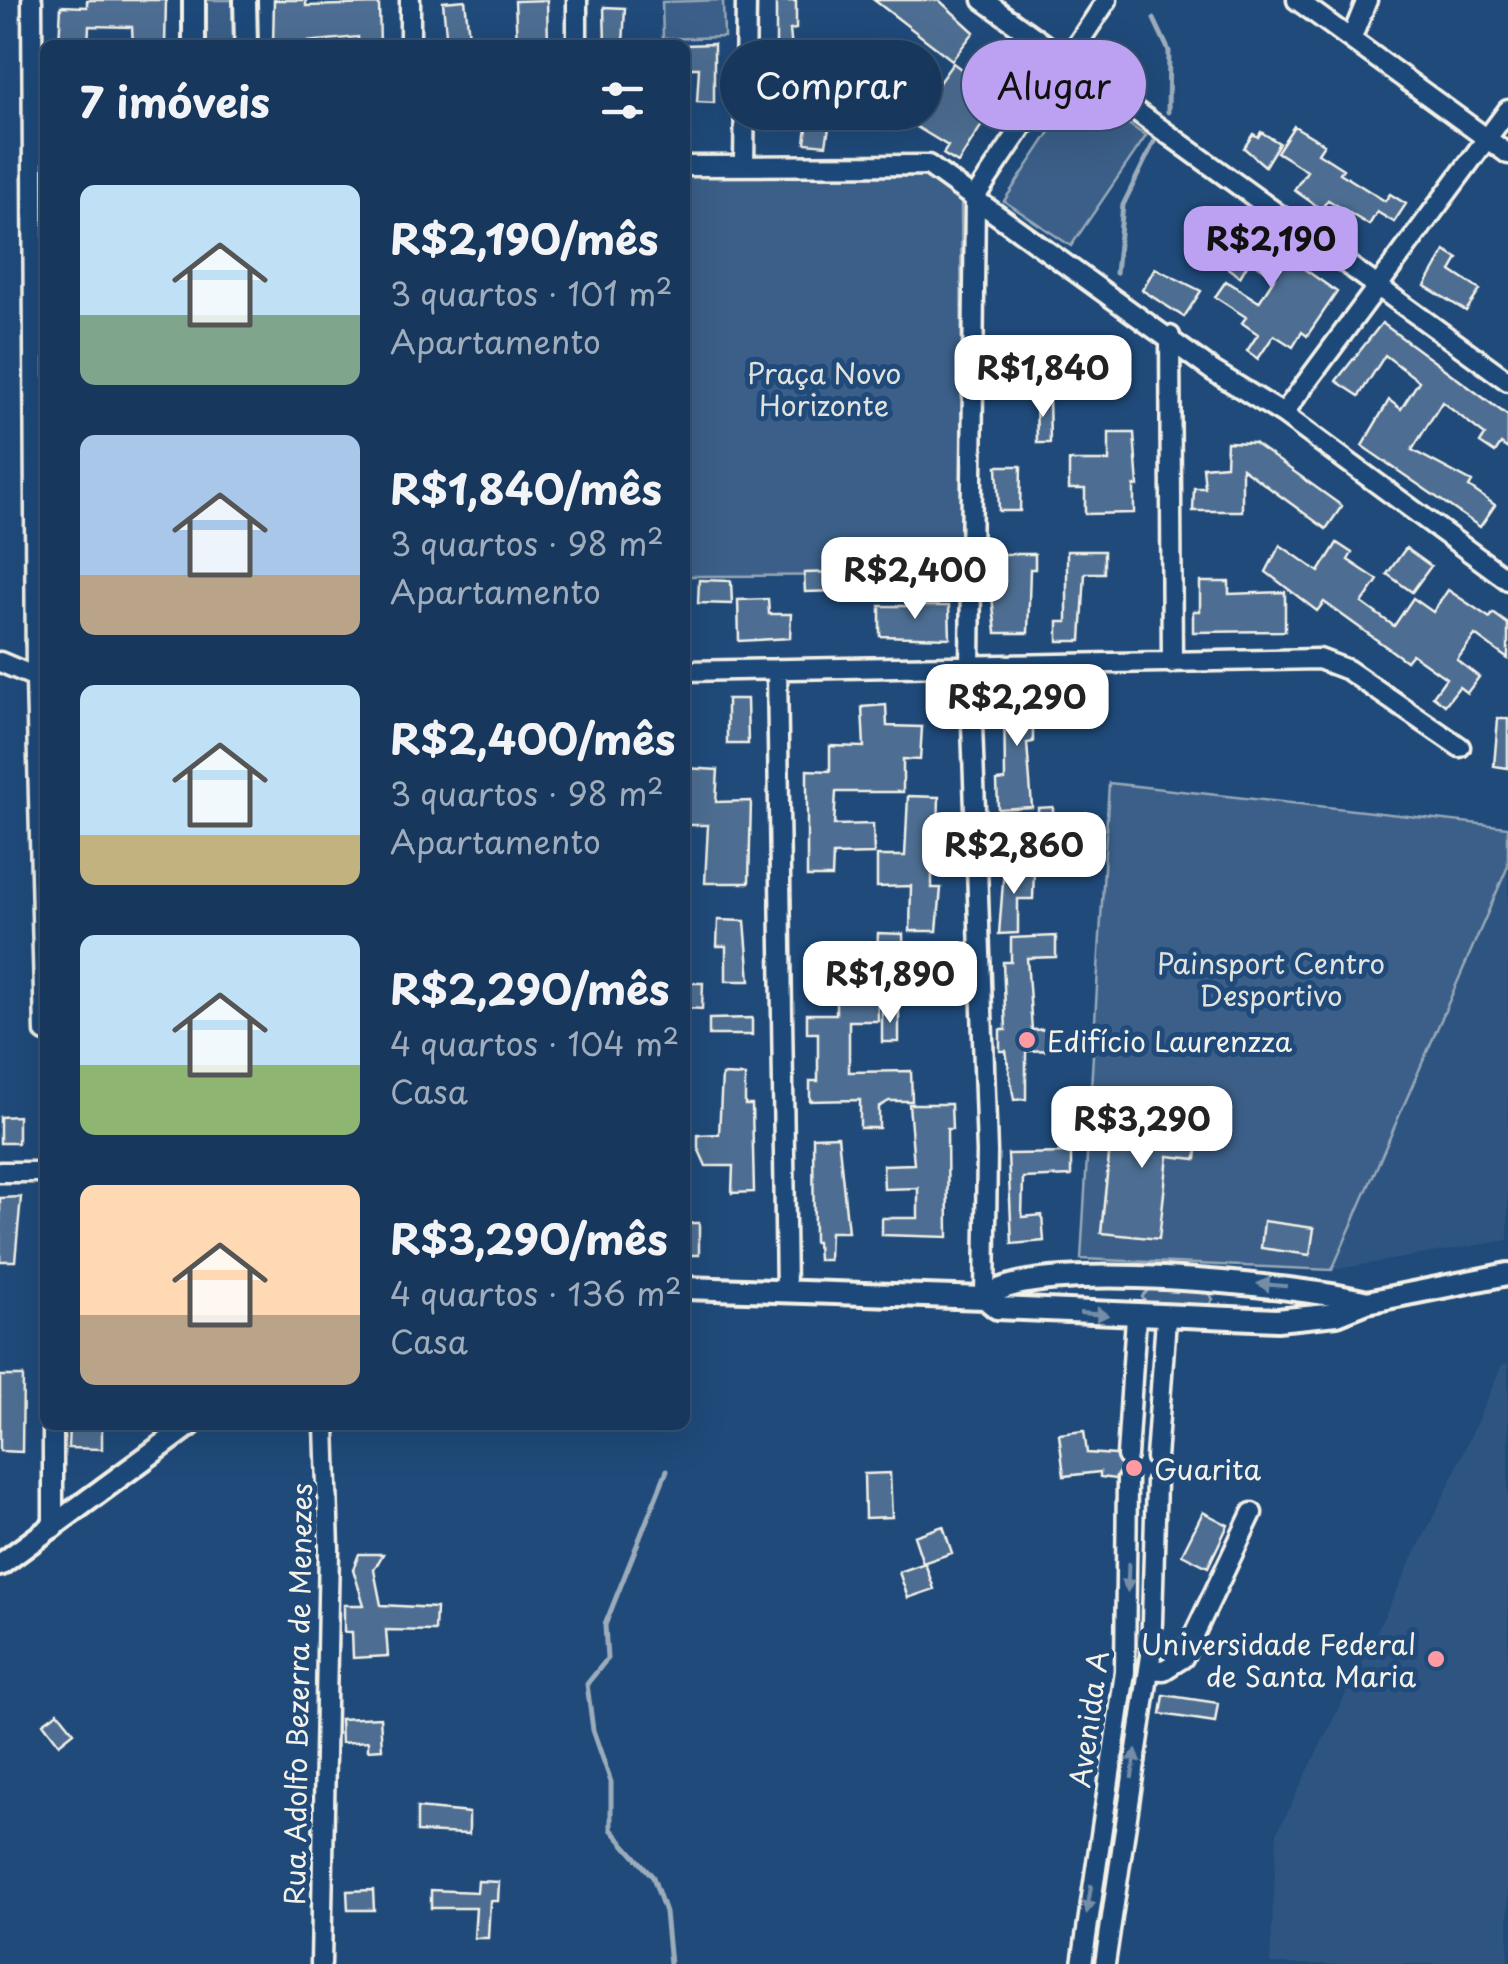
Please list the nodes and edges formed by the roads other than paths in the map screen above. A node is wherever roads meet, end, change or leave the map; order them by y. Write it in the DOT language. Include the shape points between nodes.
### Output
graph roads {
  1 [pos="32,0"];
  2 [pos="194,0"];
  3 [pos="245,0"];
  4 [pos="410,0"];
  5 [pos="577,0"];
  6 [pos="746,0"];
  7 [pos="983,0"];
  8 [pos="1106,0"];
  9 [pos="1297,0"];
  10 [pos="1368,0"];
  11 [pos="1352,36"];
  12 [pos="194,40"];
  13 [pos="246,40"];
  14 [pos="410,40"];
  15 [pos="577,40"];
  16 [pos="1038,40"];
  17 [pos="1079,40"];
  18 [pos="1508,110"];
  19 [pos="1146,119"];
  20 [pos="1019,130"];
  21 [pos="1488,138"];
  22 [pos="1508,154"];
  23 [pos="690,166"];
  24 [pos="744,166"];
  25 [pos="39,172"];
  26 [pos="975,197"];
  27 [pos="1380,288"];
  28 [pos="1170,336"];
  29 [pos="1508,381"];
  30 [pos="1283,414"];
  31 [pos="40,426"];
  32 [pos="1508,580"];
  33 [pos="0,662"];
  34 [pos="1172,664"];
  35 [pos="970,667"];
  36 [pos="778,669"];
  37 [pos="690,670"];
  38 [pos="40,681"];
  39 [pos="1460,747"];
  40 [pos="0,1172"];
  41 [pos="40,1172"];
  42 [pos="1508,1274"];
  43 [pos="1138,1280"];
  44 [pos="1231,1282"];
  45 [pos="690,1288"];
  46 [pos="786,1291"];
  47 [pos="984,1298"];
  48 [pos="1367,1302"];
  49 [pos="1136,1317"];
  50 [pos="1227,1317"];
  51 [pos="1166,1318"];
  52 [pos="1130,1415"];
  53 [pos="1159,1416"];
  54 [pos="53,1430"];
  55 [pos="183,1430"];
  56 [pos="325,1430"];
  57 [pos="1126,1456"];
  58 [pos="1156,1458"];
  59 [pos="1127,1480"];
  60 [pos="1156,1482"];
  61 [pos="1128,1503"];
  62 [pos="1156,1504"];
  63 [pos="1252,1513"];
  64 [pos="53,1528"];
  65 [pos="0,1565"];
  66 [pos="1149,1669"];
  67 [pos="321,1964"];
  68 [pos="1082,1964"];
  69 [pos="1105,1964"];
  1 -- 25 [label="street"];
  2 -- 12 [label="street"];
  3 -- 13 [label="street"];
  4 -- 14 [label="street"];
  5 -- 15 [label="street"];
  6 -- 24 [label="street"];
  7 -- 16 [label="street"];
  8 -- 17 [label="street"];
  9 -- 11 [label="street"];
  10 -- 11 [label="street"];
  11 -- 21 [label="street"];
  18 -- 21 [label="street"];
  19 -- 27 [label="street"];
  20 -- 26 [label="street"];
  21 -- 22 [label="street"];
  21 -- 27 [label="street"];
  23 -- 24 [label="street"];
  24 -- 26 [label="street" via="928,166"];
  25 -- 31 [label="street"];
  26 -- 28 [label="street"];
  26 -- 35 [label="street"];
  27 -- 29 [label="street"];
  27 -- 30 [label="street"];
  28 -- 30 [label="street"];
  28 -- 34 [label="street"];
  30 -- 32 [label="street"];
  33 -- 38 [label="street"];
  34 -- 35 [label="street"];
  34 -- 39 [label="street" via="1319,659"];
  35 -- 36 [label="street"];
  35 -- 47 [label="street" via="987,1152"];
  36 -- 37 [label="street"];
  36 -- 46 [label="street"];
  40 -- 41 [label="street"];
  42 -- 48 [label="street"];
  43 -- 44 [label="street"];
  43 -- 47 [label="street" via="1045,1278 998,1286"];
  43 -- 49 [label="street"];
  48 -- 44 [label="street, one-way" via="1279,1284"];
  44 -- 50 [label="street"];
  45 -- 46 [label="street"];
  46 -- 47 [label="street"];
  47 -- 49 [label="street, one-way" via="997,1308"];
  48 -- 50 [label="street" via="1338,1314"];
  49 -- 51 [label="street"];
  49 -- 52 [label="street"];
  50 -- 51 [label="street"];
  51 -- 53 [label="street"];
  52 -- 53 [label="street"];
  52 -- 57 [label="street"];
  53 -- 58 [label="street"];
  54 -- 64 [label="street"];
  55 -- 64 [label="street"];
  56 -- 67 [label="street, Rua Adolfo Bezerra de Menezes"];
  59 -- 61 [label="street, Avenida A"];
  60 -- 62 [label="street, Avenida A"];
  61 -- 62 [label="street"];
  61 -- 68 [label="street, Avenida A, one-way" via="1125,1672"];
  62 -- 66 [label="street, Avenida A"];
  63 -- 66 [label="street" via="1184,1658 1164,1670"];
  64 -- 65 [label="street"];
  69 -- 66 [label="street, Avenida A, one-way"];
}
